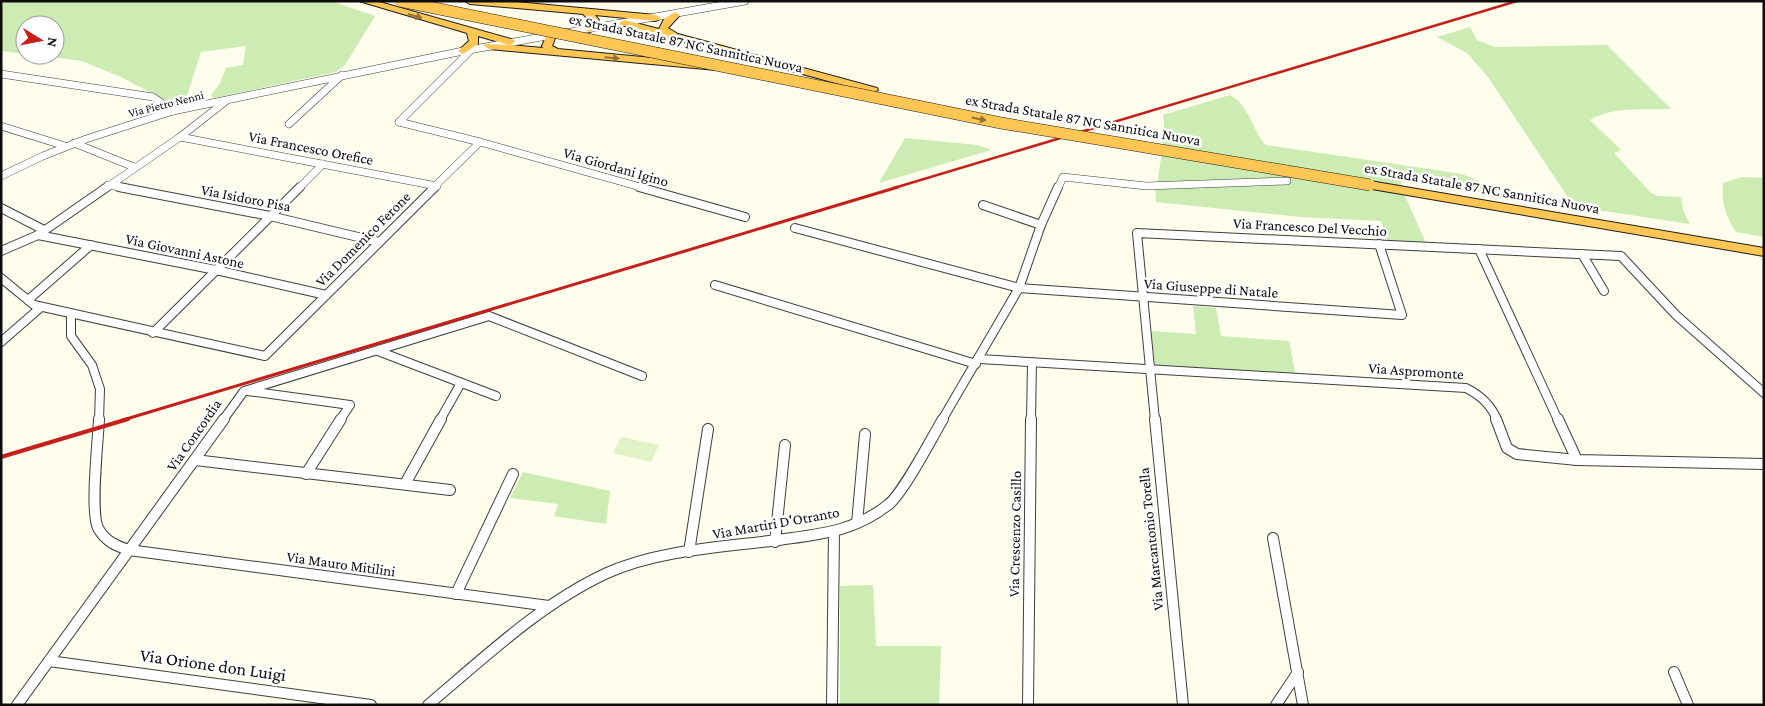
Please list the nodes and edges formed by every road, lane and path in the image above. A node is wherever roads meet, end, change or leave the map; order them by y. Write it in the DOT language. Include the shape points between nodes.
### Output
graph roads {
  1 [pos="364,1"];
  2 [pos="400,1"];
  3 [pos="430,1"];
  4 [pos="470,1"];
  5 [pos="701,1"];
  6 [pos="745,1"];
  7 [pos="704,10"];
  8 [pos="586,12"];
  9 [pos="675,15"];
  10 [pos="656,18"];
  11 [pos="624,23"];
  12 [pos="589,29"];
  13 [pos="472,32"];
  14 [pos="674,36"];
  15 [pos="546,37"];
  16 [pos="512,42"];
  17 [pos="489,46"];
  18 [pos="467,50"];
  19 [pos="564,54"];
  20 [pos="724,68"];
  21 [pos="1,74"];
  22 [pos="343,75"];
  23 [pos="872,90"];
  24 [pos="226,101"];
  25 [pos="173,111"];
  26 [pos="289,124"];
  27 [pos="1,126"];
  28 [pos="180,137"];
  29 [pos="480,142"];
  30 [pos="74,143"];
  31 [pos="65,146"];
  32 [pos="323,164"];
  33 [pos="134,167"];
  34 [pos="1,176"];
  35 [pos="1287,181"];
  36 [pos="1371,181"];
  37 [pos="108,186"];
  38 [pos="437,186"];
  39 [pos="983,205"];
  40 [pos="1,208"];
  41 [pos="270,216"];
  42 [pos="745,217"];
  43 [pos="1041,225"];
  44 [pos="795,228"];
  45 [pos="41,232"];
  46 [pos="379,242"];
  47 [pos="1378,244"];
  48 [pos="1764,244"];
  49 [pos="91,246"];
  50 [pos="1479,249"];
  51 [pos="1,250"];
  52 [pos="1764,252"];
  53 [pos="1582,254"];
  54 [pos="216,270"];
  55 [pos="1,278"];
  56 [pos="716,285"];
  57 [pos="1019,288"];
  58 [pos="1604,291"];
  59 [pos="326,295"];
  60 [pos="1143,297"];
  61 [pos="28,300"];
  62 [pos="41,307"];
  63 [pos="72,314"];
  64 [pos="153,332"];
  65 [pos="1,342"];
  66 [pos="378,352"];
  67 [pos="977,362"];
  68 [pos="1032,363"];
  69 [pos="1150,371"];
  70 [pos="642,376"];
  71 [pos="461,383"];
  72 [pos="244,391"];
  73 [pos="1764,392"];
  74 [pos="496,396"];
  75 [pos="708,429"];
  76 [pos="865,434"];
  77 [pos="785,445"];
  78 [pos="195,460"];
  79 [pos="1576,460"];
  80 [pos="1764,464"];
  81 [pos="306,474"];
  82 [pos="512,474"];
  83 [pos="405,484"];
  84 [pos="450,490"];
  85 [pos="857,523"];
  86 [pos="834,532"];
  87 [pos="1273,538"];
  88 [pos="774,542"];
  89 [pos="129,550"];
  90 [pos="689,552"];
  91 [pos="456,594"];
  92 [pos="549,606"];
  93 [pos="49,661"];
  94 [pos="1298,672"];
  95 [pos="1674,672"];
  96 [pos="17,705"];
  97 [pos="372,705"];
  98 [pos="428,705"];
  99 [pos="832,705"];
  100 [pos="1028,705"];
  101 [pos="1183,705"];
  102 [pos="1276,705"];
  103 [pos="1303,705"];
  104 [pos="1688,705"];
  1 -- 13 [label="highway, one-way"];
  2 -- 20 [label="highway, ex Strada Statale 87 NC Sannitica Nuova, bridge"];
  3 -- 23 [label="highway, ex Strada Statale 87 NC Sannitica Nuova"];
  4 -- 8 [label="highway"];
  5 -- 7 [label="street"];
  6 -- 7 [label="street, Via Pietro Nenni"];
  7 -- 9 [label="street, Via Pietro Nenni"];
  8 -- 10 [label="highway"];
  8 -- 12 [label="highway" via="594,20"];
  9 -- 10 [label="street, Via Pietro Nenni"];
  9 -- 14 [label="highway" via="663,28"];
  10 -- 11 [label="street, Via Pietro Nenni"];
  11 -- 12 [label="street, Via Pietro Nenni"];
  11 -- 14 [label="highway"];
  12 -- 15 [label="street, Via Pietro Nenni"];
  13 -- 16 [label="highway"];
  13 -- 18 [label="highway" via="474,42"];
  14 -- 23 [label="highway"];
  15 -- 16 [label="street, Via Pietro Nenni"];
  15 -- 19 [label="highway" via="547,46"];
  16 -- 17 [label="street, Via Pietro Nenni"];
  17 -- 18 [label="street, Via Pietro Nenni"];
  17 -- 19 [label="highway"];
  18 -- 22 [label="street, Via Pietro Nenni"];
  18 -- 29 [label="street, Via Giordani Igino" via="399,122"];
  19 -- 20 [label="highway, one-way, bridge"];
  20 -- 36 [label="highway, ex Strada Statale 87 NC Sannitica Nuova, one-way, bridge" via="1001,123"];
  21 -- 25 [label="street" via="153,97"];
  22 -- 24 [label="street, Via Pietro Nenni"];
  22 -- 26 [label="street"];
  23 -- 36 [label="highway, ex Strada Statale 87 NC Sannitica Nuova"];
  24 -- 25 [label="street, Via Pietro Nenni"];
  24 -- 28 [label="street"];
  25 -- 30 [label="street, Via Pietro Nenni"];
  27 -- 31 [label="street"];
  28 -- 32 [label="street, Via Francesco Orefice"];
  28 -- 33 [label="street"];
  29 -- 38 [label="street, Via Domenico Ferone"];
  29 -- 42 [label="street, Via Giordani Igino"];
  30 -- 31 [label="street, Via Pietro Nenni"];
  30 -- 33 [label="street"];
  31 -- 34 [label="street, Via Pietro Nenni"];
  32 -- 38 [label="street, Via Francesco Orefice"];
  32 -- 41 [label="street"];
  33 -- 37 [label="street"];
  35 -- 43 [label="street, Via Martiri D'Otranto" via="1146,186 1063,177"];
  36 -- 48 [label="highway, ex Strada Statale 87 NC Sannitica Nuova"];
  36 -- 52 [label="highway, ex Strada Statale 87 NC Sannitica Nuova"];
  37 -- 41 [label="street, Via Isidoro Pisa"];
  37 -- 45 [label="street"];
  38 -- 46 [label="street, Via Domenico Ferone"];
  39 -- 43 [label="street"];
  40 -- 45 [label="street, Via Giovanni Astone"];
  41 -- 46 [label="street, Via Isidoro Pisa"];
  41 -- 54 [label="street"];
  43 -- 57 [label="street, Via Martiri D'Otranto"];
  44 -- 57 [label="street, Via Giuseppe di Natale"];
  45 -- 49 [label="street, Via Giovanni Astone"];
  45 -- 51 [label="street"];
  46 -- 59 [label="street, Via Domenico Ferone"];
  47 -- 50 [label="street, Via Francesco Del Vecchio"];
  47 -- 60 [label="street, Via Francesco Del Vecchio" via="1137,233"];
  47 -- 60 [label="street, Via Giuseppe di Natale" via="1402,315"];
  49 -- 54 [label="street, Via Giovanni Astone"];
  49 -- 61 [label="street"];
  50 -- 53 [label="street, Via Francesco Del Vecchio"];
  50 -- 79 [label="street"];
  53 -- 58 [label="street"];
  53 -- 73 [label="street, Via Francesco Del Vecchio" via="1620,256 1676,316"];
  54 -- 59 [label="street, Via Giovanni Astone"];
  54 -- 64 [label="street"];
  55 -- 61 [label="street"];
  56 -- 67 [label="street, Via Aspromonte"];
  57 -- 60 [label="street, Via Giuseppe di Natale"];
  57 -- 67 [label="street, Via Martiri D'Otranto"];
  59 -- 64 [label="street, Via Domenico Ferone" via="265,356"];
  60 -- 69 [label="street, Via Francesco Del Vecchio"];
  61 -- 62 [label="street"];
  62 -- 63 [label="street"];
  62 -- 65 [label="street"];
  63 -- 64 [label="street"];
  63 -- 89 [label="street, Via Mauro Mitilini" via="71,336 92,365 100,389 93,507 95,522 100,534"];
  66 -- 70 [label="street" via="489,316"];
  66 -- 71 [label="street"];
  66 -- 72 [label="street"];
  67 -- 68 [label="street, Via Aspromonte"];
  67 -- 85 [label="street, Via Martiri D'Otranto" via="901,489 889,504"];
  68 -- 69 [label="street, Via Aspromonte"];
  68 -- 100 [label="street, Via Crescenzo Casillo"];
  69 -- 79 [label="street, Via Aspromonte" via="1466,388 1480,395 1494,412 1507,448 1517,454"];
  69 -- 101 [label="street, Via Marcantonio Torella"];
  71 -- 74 [label="street"];
  71 -- 83 [label="street"];
  72 -- 78 [label="street, Via Concordia"];
  72 -- 81 [label="street" via="350,405"];
  75 -- 90 [label="street"];
  76 -- 85 [label="street"];
  77 -- 88 [label="street"];
  78 -- 81 [label="street"];
  78 -- 89 [label="street, Via Concordia"];
  79 -- 80 [label="street, Via Aspromonte"];
  81 -- 83 [label="street"];
  82 -- 91 [label="street"];
  83 -- 84 [label="street"];
  85 -- 86 [label="street, Via Martiri D'Otranto"];
  86 -- 88 [label="street, Via Martiri D'Otranto"];
  86 -- 99 [label="street"];
  87 -- 94 [label="street"];
  88 -- 90 [label="street, Via Martiri D'Otranto"];
  89 -- 91 [label="street, Via Mauro Mitilini"];
  89 -- 93 [label="street, Via Concordia"];
  90 -- 92 [label="street, Via Martiri D'Otranto" via="608,573"];
  91 -- 92 [label="street, Via Mauro Mitilini"];
  92 -- 98 [label="street, Via Martiri D'Otranto"];
  93 -- 96 [label="street, Via Concordia"];
  93 -- 97 [label="street, Via Orione don Luigi"];
  94 -- 102 [label="street"];
  94 -- 103 [label="street"];
  95 -- 104 [label="street"];
}
